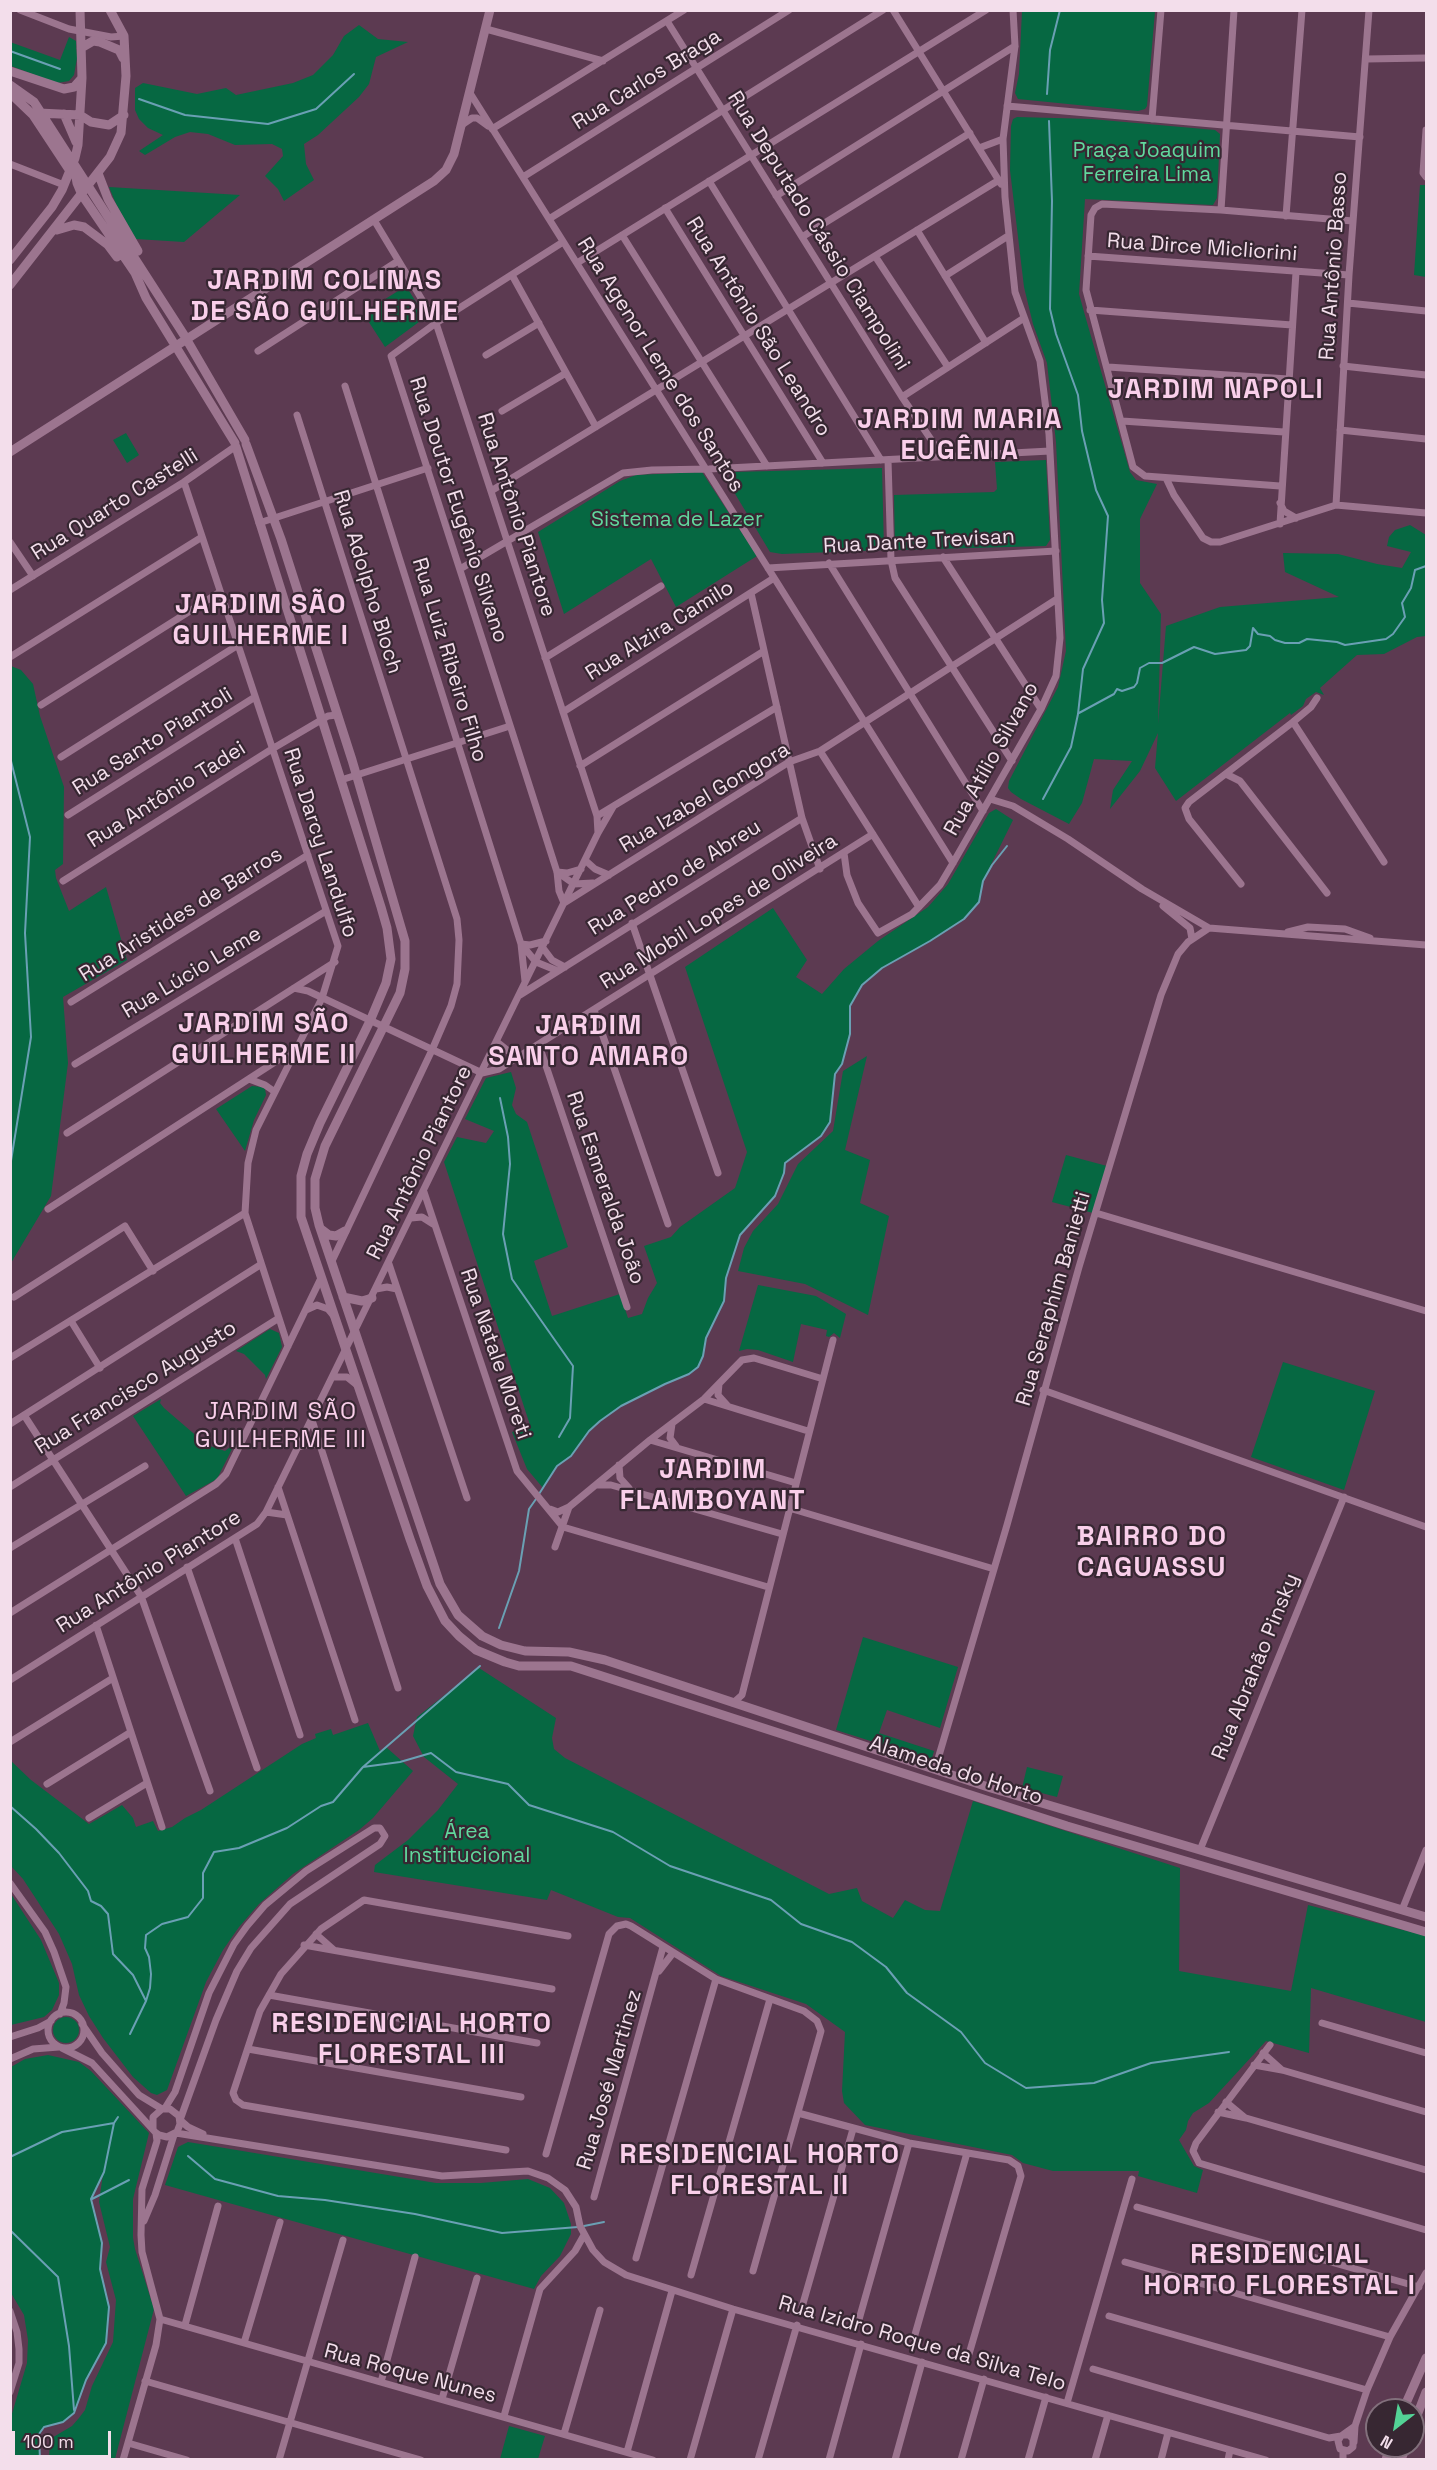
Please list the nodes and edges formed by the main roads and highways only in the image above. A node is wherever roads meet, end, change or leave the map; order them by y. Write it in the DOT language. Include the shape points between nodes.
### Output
graph roads {
  1 [pos="80,10"];
  2 [pos="110,10"];
  3 [pos="490,10"];
  4 [pos="81,48"];
  5 [pos="125,63"];
  6 [pos="10,71"];
  7 [pos="82,78"];
  8 [pos="10,85"];
  9 [pos="10,94"];
  10 [pos="81,98"];
  11 [pos="64,114"];
  12 [pos="80,115"];
  13 [pos="124,115"];
  14 [pos="91,122"];
  15 [pos="78,145"];
  16 [pos="75,158"];
  17 [pos="98,173"];
  18 [pos="82,195"];
  19 [pos="54,231"];
  20 [pos="10,260"];
  21 [pos="139,271"];
  22 [pos="152,284"];
  23 [pos="10,285"];
  24 [pos="146,298"];
  25 [pos="187,340"];
  26 [pos="176,347"];
  27 [pos="239,444"];
  28 [pos="10,452"];
  29 [pos="319,1225"];
  30 [pos="344,1233"];
  31 [pos="327,1249"];
  32 [pos="332,1261"];
  33 [pos="316,1264"];
  34 [pos="374,1294"];
  35 [pos="343,1297"];
  36 [pos="935,1769"];
  37 [pos="903,1772"];
  38 [pos="1426,1917"];
  39 [pos="1426,1932"];
  40 [pos="1426,2358"];
  41 [pos="1415,2382"];
  42 [pos="1424,2397"];
  43 [pos="1408,2398"];
  1 -- 4 [label="main road"];
  2 -- 5 [label="main road" via="124,36"];
  3 -- 25 [label="main road" via="463,124 446,170 434,182"];
  4 -- 5 [label="main road" via="93,41 111,45 119,50"];
  4 -- 7 [label="main road"];
  5 -- 13 [label="main road"];
  6 -- 7 [label="main road" via="64,89 74,87"];
  7 -- 10 [label="main road"];
  8 -- 21 [label="main road" via="34,102"];
  9 -- 11 [label="main road" via="34,112"];
  9 -- 21 [label="main road" via="33,114"];
  10 -- 12 [label="main road"];
  10 -- 14 [label="main road"];
  11 -- 12 [label="main road"];
  11 -- 15 [label="main road"];
  12 -- 14 [label="main road"];
  12 -- 15 [label="main road"];
  13 -- 14 [label="main road" via="109,125"];
  13 -- 17 [label="main road" via="117,145"];
  15 -- 16 [label="main road"];
  16 -- 18 [label="main road"];
  16 -- 20 [label="main road" via="52,207"];
  17 -- 18 [label="main road"];
  17 -- 22 [label="main road" via="108,199 151,275"];
  18 -- 19 [label="main road"];
  18 -- 21 [label="main road"];
  19 -- 23 [label="main road"];
  19 -- 24 [label="main road" via="74,225 96,234"];
  21 -- 22 [label="main road"];
  21 -- 24 [label="main road"];
  22 -- 25 [label="main road"];
  24 -- 26 [label="main road"];
  25 -- 26 [label="main road"];
  25 -- 27 [label="main road"];
  26 -- 27 [label="main road"];
  26 -- 28 [label="main road"];
  27 -- 29 [label="main road, Alameda do Horto" via="274,518 405,941 405,969 399,993 318,1165 314,1196"];
  27 -- 33 [label="main road" via="259,523 387,928 391,959 386,983 320,1123 301,1176 301,1217"];
  29 -- 30 [label="main road" via="329,1235"];
  29 -- 31 [label="main road, Alameda do Horto"];
  31 -- 32 [label="main road, Alameda do Horto"];
  31 -- 33 [label="main road" via="317,1254"];
  32 -- 33 [label="main road" via="322,1270"];
  32 -- 35 [label="main road, Alameda do Horto"];
  33 -- 37 [label="main road, Alameda do Horto" via="427,1586 445,1621 459,1636 476,1650 519,1666 571,1666"];
  34 -- 35 [label="main road" via="362,1301"];
  35 -- 36 [label="main road, Alameda do Horto" via="440,1584 458,1615 482,1636 512,1649 581,1654"];
  36 -- 37 [label="main road" via="925,1777"];
  36 -- 38 [label="main road, Alameda do Horto"];
  37 -- 39 [label="main road, Alameda do Horto" via="1067,1826"];
  40 -- 41 [label="main road"];
  41 -- 42 [label="main road" via="1416,2393"];
  41 -- 43 [label="main road"];
}
